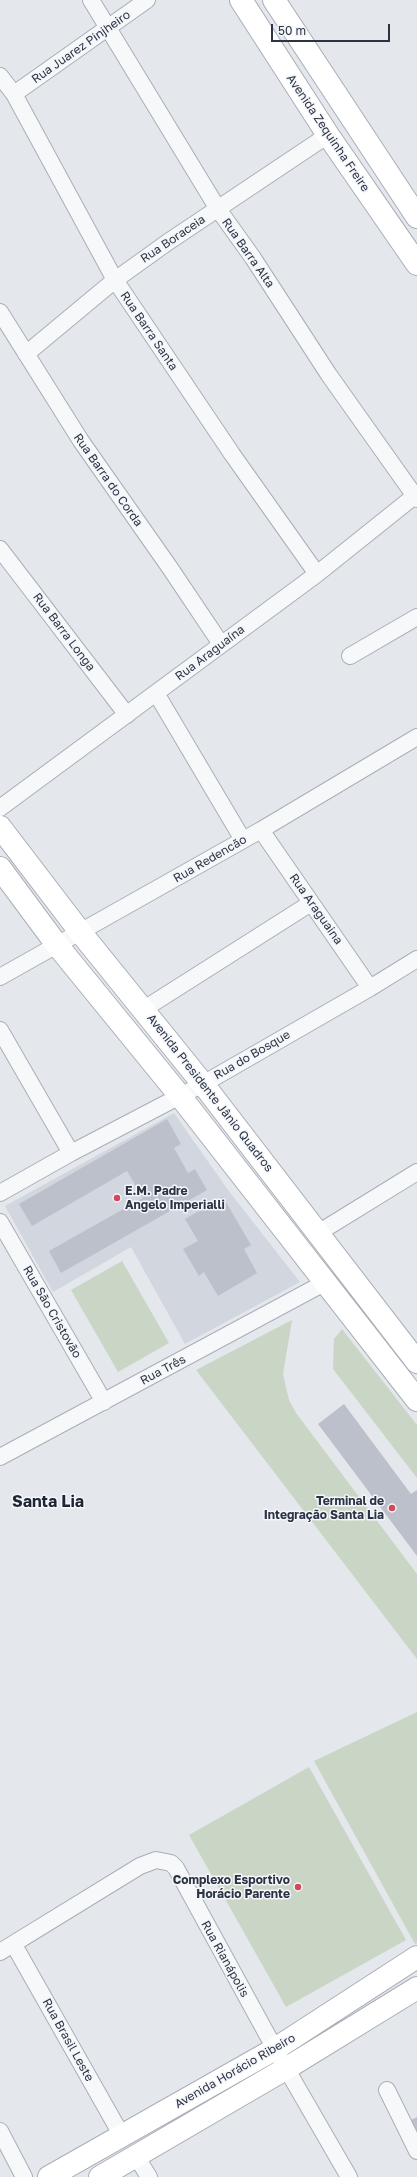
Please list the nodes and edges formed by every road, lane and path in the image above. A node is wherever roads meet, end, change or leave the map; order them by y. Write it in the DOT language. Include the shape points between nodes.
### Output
graph roads {
  1 [pos="91,0"];
  2 [pos="147,0"];
  3 [pos="241,0"];
  4 [pos="274,0"];
  5 [pos="108,29"];
  6 [pos="0,76"];
  7 [pos="14,94"];
  8 [pos="328,136"];
  9 [pos="218,209"];
  10 [pos="415,214"];
  11 [pos="394,230"];
  12 [pos="417,264"];
  13 [pos="115,280"];
  14 [pos="0,312"];
  15 [pos="26,354"];
  16 [pos="416,496"];
  17 [pos="0,549"];
  18 [pos="317,574"];
  19 [pos="417,617"];
  20 [pos="221,644"];
  21 [pos="350,656"];
  22 [pos="156,693"];
  23 [pos="128,715"];
  24 [pos="417,737"];
  25 [pos="0,808"];
  26 [pos="0,827"];
  27 [pos="261,830"];
  28 [pos="243,840"];
  29 [pos="0,868"];
  30 [pos="311,903"];
  31 [pos="81,933"];
  32 [pos="57,945"];
  33 [pos="417,959"];
  34 [pos="0,977"];
  35 [pos="370,988"];
  36 [pos="144,1009"];
  37 [pos="0,1030"];
  38 [pos="203,1084"];
  39 [pos="180,1096"];
  40 [pos="71,1153"];
  41 [pos="417,1172"];
  42 [pos="0,1192"];
  43 [pos="0,1222"];
  44 [pos="318,1233"];
  45 [pos="326,1282"];
  46 [pos="362,1289"];
  47 [pos="417,1362"];
  48 [pos="417,1400"];
  49 [pos="104,1402"];
  50 [pos="0,1457"];
  51 [pos="14,1945"];
  52 [pos="0,1952"];
  53 [pos="417,1958"];
  54 [pos="417,1988"];
  55 [pos="275,2049"];
  56 [pos="287,2068"];
  57 [pos="387,2090"];
  58 [pos="0,2131"];
  59 [pos="122,2136"];
  60 [pos="417,2151"];
  61 [pos="136,2156"];
  62 [pos="24,2177"];
  63 [pos="49,2177"];
  64 [pos="100,2177"];
  65 [pos="149,2177"];
  66 [pos="349,2177"];
  1 -- 5 [label="street, Rua Barra Alta"];
  2 -- 5 [label="street, Rua Juarez Pinjheiro"];
  3 -- 8 [label="street, Avenida Zequinha Freire"];
  4 -- 10 [label="street"];
  5 -- 7 [label="street, Rua Juarez Pinjheiro"];
  5 -- 9 [label="street, Rua Barra Alta"];
  6 -- 7 [label="street, Rua Barra Santa"];
  7 -- 13 [label="street, Rua Barra Santa"];
  8 -- 9 [label="street, Rua Boraceia"];
  8 -- 11 [label="street, Avenida Zequinha Freire"];
  9 -- 13 [label="street, Rua Boraceia"];
  9 -- 16 [label="street, Rua Barra Alta" via="253,258 329,376"];
  10 -- 11 [label="street"];
  11 -- 12 [label="street, Avenida Zequinha Freire"];
  13 -- 15 [label="street, Rua Boraceia"];
  13 -- 18 [label="street, Rua Barra Santa" via="232,454"];
  14 -- 15 [label="street, Rua Barra do Corda"];
  15 -- 20 [label="street, Rua Barra do Corda" via="81,442"];
  16 -- 18 [label="street, Rua Araguaína"];
  17 -- 23 [label="street, Rua Barra Longa"];
  18 -- 20 [label="street, Rua Araguaína"];
  19 -- 21 [label="street"];
  20 -- 22 [label="street, Rua Araguaína"];
  22 -- 23 [label="street, Rua Araguaína"];
  22 -- 28 [label="street"];
  23 -- 25 [label="street, Rua Araguaína"];
  24 -- 27 [label="street, Rua Redencão"];
  26 -- 31 [label="street, Avenida Presidente Jânio Quadros"];
  27 -- 28 [label="street, Rua Redencão"];
  27 -- 30 [label="street, Rua Araguaina"];
  28 -- 31 [label="street, Rua Redencão"];
  29 -- 32 [label="street"];
  30 -- 35 [label="street, Rua Araguaina"];
  30 -- 36 [label="street"];
  31 -- 32 [label="street, Rua Redencão"];
  31 -- 36 [label="street, Avenida Presidente Jânio Quadros"];
  32 -- 34 [label="street, Rua Redencão"];
  32 -- 39 [label="street"];
  33 -- 35 [label="street, Rua do Bosque"];
  35 -- 38 [label="street, Rua do Bosque"];
  36 -- 38 [label="street, Avenida Presidente Jânio Quadros"];
  37 -- 40 [label="street"];
  38 -- 39 [label="street, Rua do Bosque"];
  38 -- 44 [label="street, Avenida Presidente Jânio Quadros"];
  39 -- 40 [label="street, Rua do Bosque"];
  39 -- 45 [label="street"];
  40 -- 42 [label="street, Rua do Bosque"];
  41 -- 44 [label="street"];
  43 -- 49 [label="street, Rua São Cristovão"];
  44 -- 46 [label="street, Avenida Presidente Jânio Quadros"];
  45 -- 46 [label="street"];
  45 -- 48 [label="street"];
  45 -- 49 [label="street, Rua Três"];
  46 -- 47 [label="street, Avenida Presidente Jânio Quadros"];
  49 -- 50 [label="street, Rua Três"];
  51 -- 52 [label="street"];
  51 -- 55 [label="street, Rua Rianápolis" via="140,1866 163,1860 176,1868"];
  51 -- 59 [label="street, Rua Brasil Leste"];
  53 -- 55 [label="street, Avenida Horácio Ribeiro"];
  54 -- 56 [label="street, Avenida Horácio Ribeiro"];
  55 -- 56 [label="street, Rua Rianápolis"];
  55 -- 59 [label="street, Avenida Horácio Ribeiro"];
  56 -- 61 [label="street, Avenida Horácio Ribeiro"];
  56 -- 66 [label="street"];
  57 -- 60 [label="street"];
  58 -- 62 [label="street"];
  59 -- 63 [label="street, Avenida Horácio Ribeiro"];
  61 -- 64 [label="street, Avenida Horácio Ribeiro"];
  61 -- 65 [label="street"];
}
